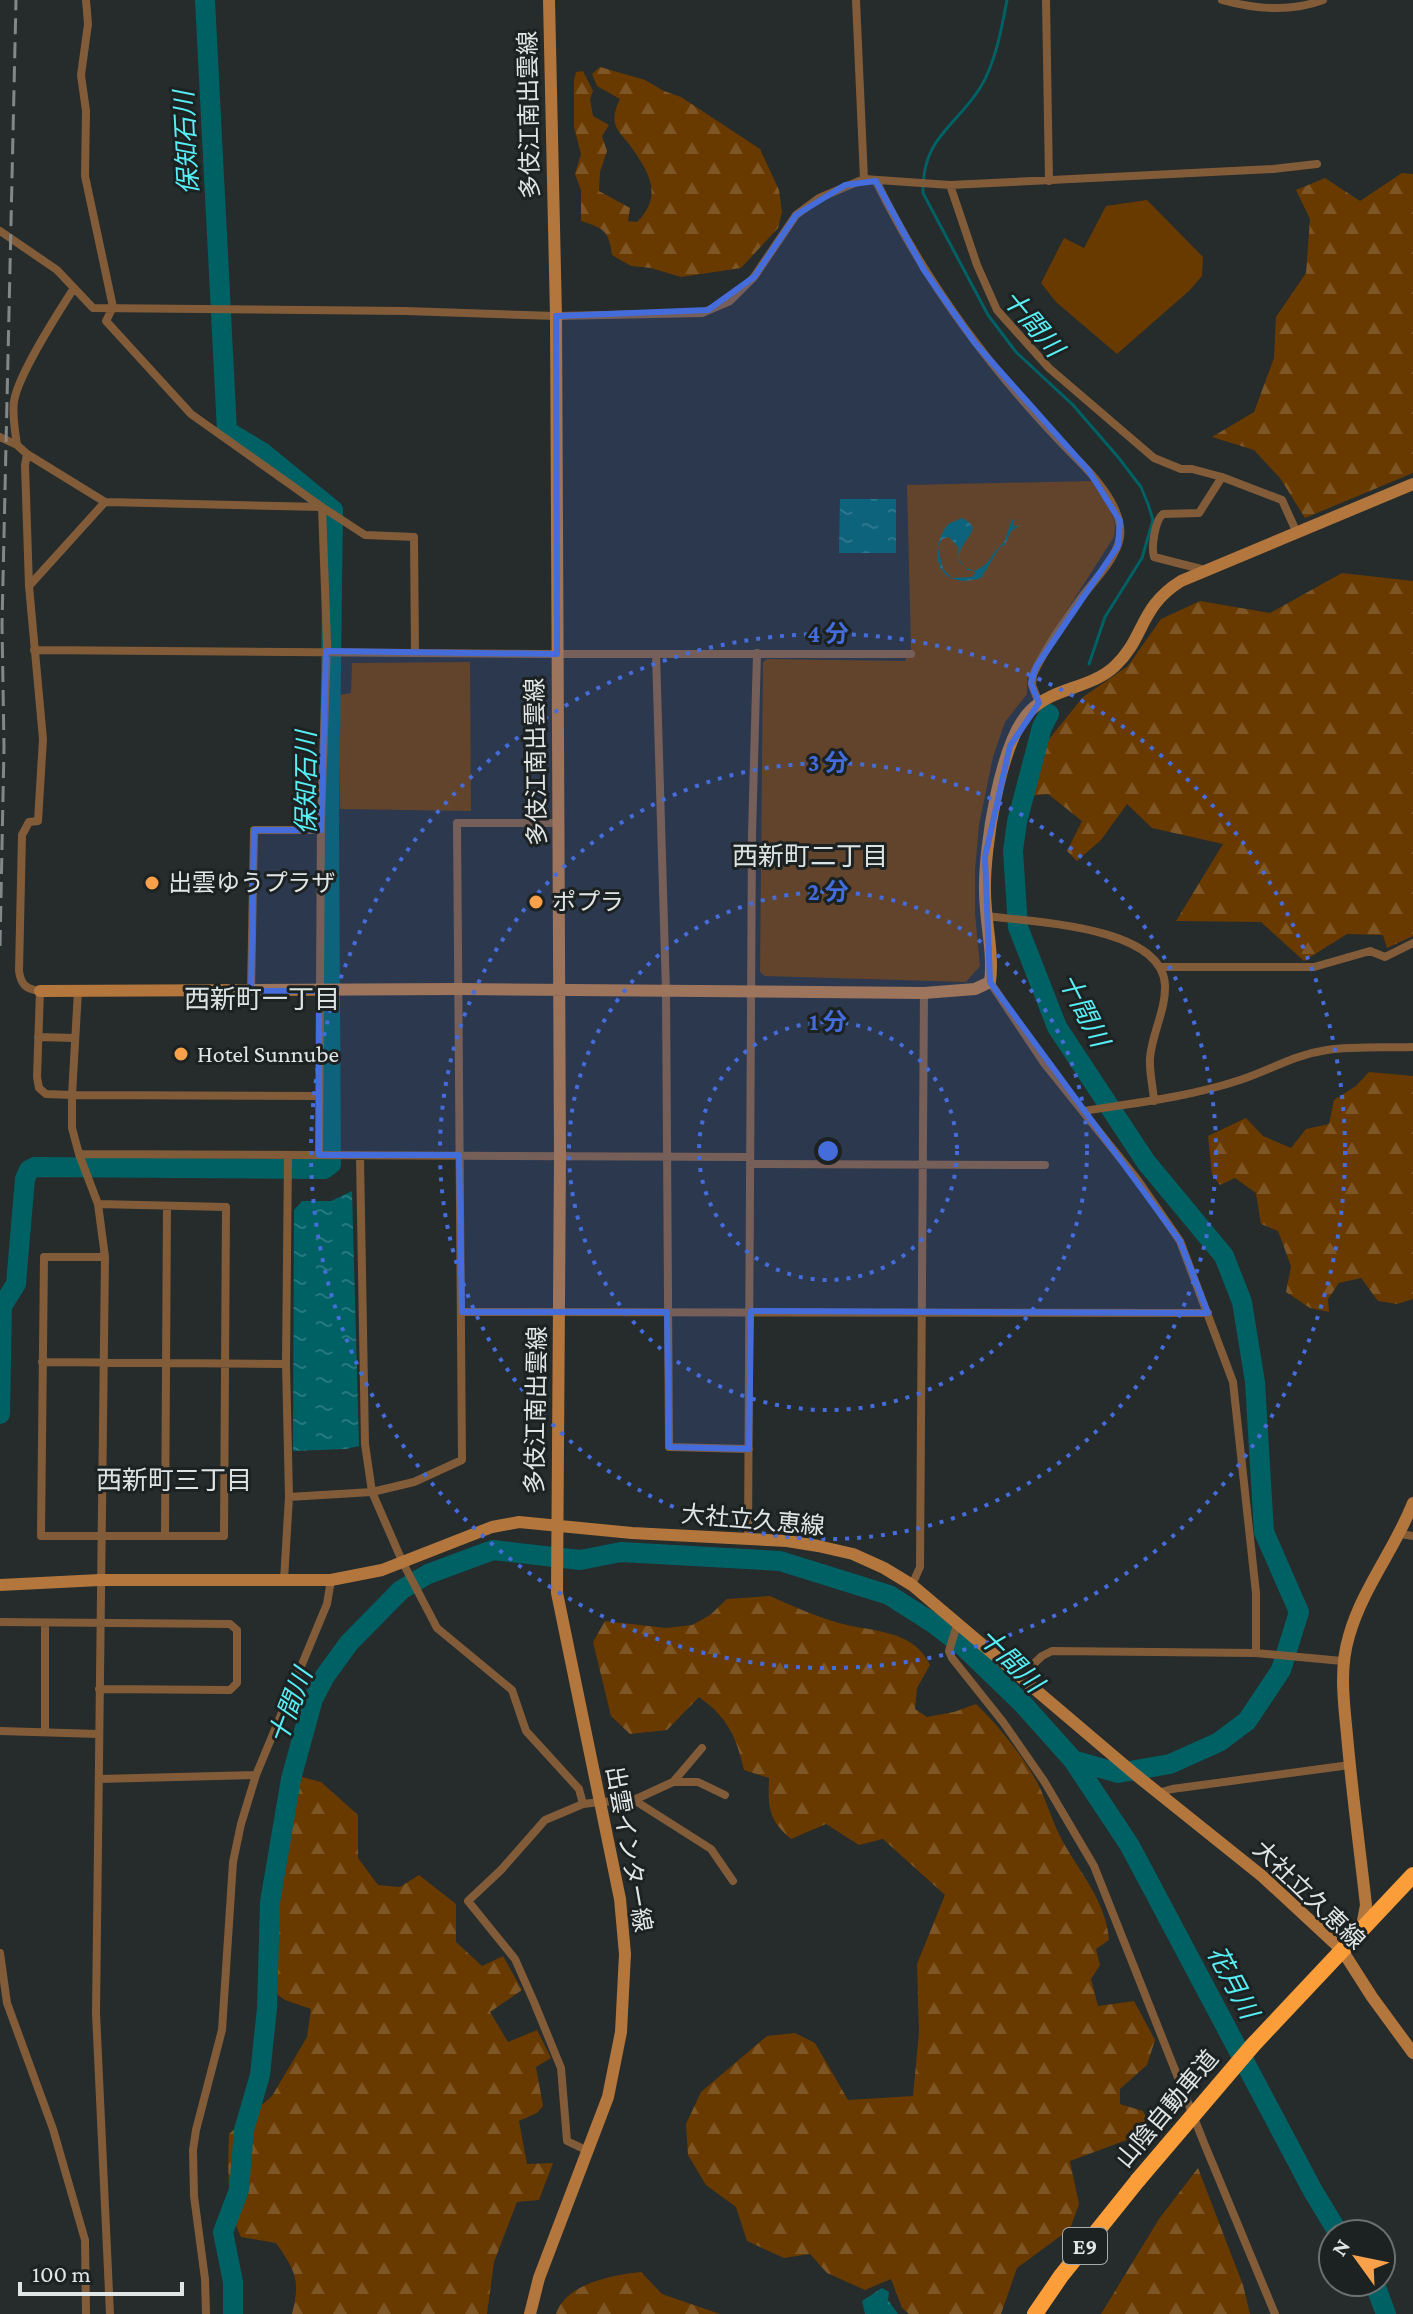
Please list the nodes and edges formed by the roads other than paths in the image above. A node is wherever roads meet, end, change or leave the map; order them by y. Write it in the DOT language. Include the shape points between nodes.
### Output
graph roads {
  1 [pos="86,0"];
  2 [pos="549,0"];
  3 [pos="856,0"];
  4 [pos="1046,0"];
  5 [pos="1222,0"];
  6 [pos="1323,0"];
  7 [pos="1317,164"];
  8 [pos="864,179"];
  9 [pos="876,181"];
  10 [pos="1049,181"];
  11 [pos="950,185"];
  12 [pos="0,231"];
  13 [pos="74,288"];
  14 [pos="113,307"];
  15 [pos="556,316"];
  16 [pos="0,437"];
  17 [pos="17,445"];
  18 [pos="27,454"];
  19 [pos="1222,477"];
  20 [pos="1413,484"];
  21 [pos="105,502"];
  22 [pos="322,507"];
  23 [pos="1297,533"];
  24 [pos="1206,571"];
  25 [pos="29,586"];
  26 [pos="34,650"];
  27 [pos="326,651"];
  28 [pos="415,652"];
  29 [pos="757,653"];
  30 [pos="557,654"];
  31 [pos="656,654"];
  32 [pos="911,654"];
  33 [pos="1039,703"];
  34 [pos="558,823"];
  35 [pos="321,830"];
  36 [pos="986,916"];
  37 [pos="1413,943"];
  38 [pos="1160,967"];
  39 [pos="990,982"];
  40 [pos="459,989"];
  41 [pos="40,991"];
  42 [pos="78,991"];
  43 [pos="251,991"];
  44 [pos="319,991"];
  45 [pos="559,991"];
  46 [pos="666,991"];
  47 [pos="752,991"];
  48 [pos="924,993"];
  49 [pos="38,1037"];
  50 [pos="75,1038"];
  51 [pos="1413,1047"];
  52 [pos="72,1095"];
  53 [pos="318,1096"];
  54 [pos="1154,1101"];
  55 [pos="1083,1111"];
  56 [pos="79,1154"];
  57 [pos="288,1155"];
  58 [pos="319,1155"];
  59 [pos="459,1155"];
  60 [pos="360,1157"];
  61 [pos="560,1157"];
  62 [pos="667,1157"];
  63 [pos="750,1160"];
  64 [pos="923,1165"];
  65 [pos="1045,1165"];
  66 [pos="98,1204"];
  67 [pos="167,1207"];
  68 [pos="105,1257"];
  69 [pos="751,1311"];
  70 [pos="462,1312"];
  71 [pos="667,1312"];
  72 [pos="560,1313"];
  73 [pos="1208,1313"];
  74 [pos="922,1314"];
  75 [pos="42,1362"];
  76 [pos="105,1362"];
  77 [pos="166,1363"];
  78 [pos="227,1364"];
  79 [pos="286,1364"];
  80 [pos="749,1449"];
  81 [pos="372,1492"];
  82 [pos="289,1497"];
  83 [pos="1413,1503"];
  84 [pos="556,1525"];
  85 [pos="1407,1535"];
  86 [pos="102,1536"];
  87 [pos="165,1536"];
  88 [pos="748,1539"];
  89 [pos="403,1563"];
  90 [pos="100,1580"];
  91 [pos="284,1580"];
  92 [pos="331,1580"];
  93 [pos="0,1585"];
  94 [pos="912,1585"];
  95 [pos="0,1622"];
  96 [pos="99,1622"];
  97 [pos="45,1624"];
  98 [pos="957,1625"];
  99 [pos="1256,1653"];
  100 [pos="1342,1661"];
  101 [pos="1020,1677"];
  102 [pos="99,1689"];
  103 [pos="0,1731"];
  104 [pos="45,1731"];
  105 [pos="98,1734"];
  106 [pos="702,1748"];
  107 [pos="1350,1765"];
  108 [pos="256,1775"];
  109 [pos="99,1779"];
  110 [pos="673,1782"];
  111 [pos="1158,1793"];
  112 [pos="725,1795"];
  113 [pos="634,1800"];
  114 [pos="600,1802"];
  115 [pos="583,1804"];
  116 [pos="1413,1875"];
  117 [pos="733,1881"];
  118 [pos="1413,1884"];
  119 [pos="1342,1950"];
  120 [pos="0,1953"];
  121 [pos="1413,2053"];
  122 [pos="588,2151"];
  123 [pos="1140,2182"];
  124 [pos="86,2314"];
  125 [pos="110,2314"];
  126 [pos="206,2314"];
  127 [pos="530,2314"];
  128 [pos="1035,2314"];
  129 [pos="1044,2314"];
  130 [pos="1275,2314"];
  1 -- 14 [label="street" via="81,75 85,176"];
  2 -- 15 [label="main road, 多伎江南出雲線"];
  3 -- 8 [label="street"];
  4 -- 10 [label="street"];
  5 -- 6 [label="street" via="1279,8"];
  7 -- 10 [label="street"];
  8 -- 9 [label="street"];
  8 -- 15 [label="street" via="819,198 796,215 754,277 730,301 702,313"];
  9 -- 11 [label="street"];
  9 -- 33 [label="street" via="901,233 975,343 1028,409 1089,471 1120,521 1118,546 1033,675"];
  10 -- 11 [label="street"];
  11 -- 19 [label="street" via="987,289 1010,327 1049,368 1154,458"];
  12 -- 13 [label="street"];
  13 -- 14 [label="street" via="93,308"];
  13 -- 17 [label="street" via="15,396"];
  14 -- 15 [label="street"];
  14 -- 22 [label="street" via="106,321 191,414"];
  15 -- 30 [label="main road, 多伎江南出雲線"];
  16 -- 17 [label="street"];
  17 -- 18 [label="street"];
  18 -- 21 [label="street"];
  18 -- 25 [label="street"];
  19 -- 23 [label="street" via="1282,500"];
  19 -- 24 [label="street" via="1199,513 1159,516 1152,550 1156,558"];
  20 -- 23 [label="main road"];
  21 -- 22 [label="street"];
  21 -- 25 [label="street"];
  22 -- 27 [label="street"];
  22 -- 28 [label="street" via="365,535 414,537"];
  23 -- 24 [label="main road"];
  24 -- 33 [label="main road" via="1161,596 1110,671"];
  25 -- 26 [label="street"];
  26 -- 27 [label="street"];
  26 -- 41 [label="street" via="43,739 38,821 29,822 22,835 19,971 28,990"];
  27 -- 28 [label="street"];
  27 -- 35 [label="street"];
  28 -- 30 [label="street"];
  29 -- 31 [label="street"];
  29 -- 32 [label="street"];
  29 -- 47 [label="street"];
  30 -- 31 [label="street"];
  30 -- 34 [label="main road, 多伎江南出雲線"];
  31 -- 46 [label="street"];
  33 -- 36 [label="main road" via="1016,729 1003,771 985,857"];
  34 -- 40 [label="street" via="457,823"];
  34 -- 45 [label="main road, 多伎江南出雲線"];
  35 -- 43 [label="street" via="254,830"];
  35 -- 44 [label="street"];
  36 -- 38 [label="street" via="1117,937 1138,946"];
  36 -- 39 [label="main road"];
  37 -- 38 [label="street" via="1385,957 1370,951 1314,967"];
  38 -- 54 [label="street" via="1163,1004 1150,1058"];
  39 -- 48 [label="main road" via="975,989"];
  39 -- 55 [label="street"];
  40 -- 44 [label="main road"];
  40 -- 45 [label="main road"];
  40 -- 59 [label="street"];
  41 -- 42 [label="main road"];
  41 -- 49 [label="street"];
  42 -- 43 [label="main road"];
  42 -- 50 [label="street"];
  43 -- 44 [label="main road"];
  44 -- 53 [label="street"];
  45 -- 46 [label="main road"];
  45 -- 61 [label="main road, 多伎江南出雲線"];
  46 -- 47 [label="main road"];
  46 -- 62 [label="street"];
  47 -- 48 [label="main road"];
  47 -- 63 [label="street"];
  48 -- 64 [label="street"];
  49 -- 50 [label="street"];
  49 -- 52 [label="street" via="39,1088 46,1094"];
  50 -- 52 [label="street"];
  51 -- 54 [label="street" via="1329,1049 1290,1058 1241,1080"];
  52 -- 53 [label="street"];
  52 -- 56 [label="street"];
  53 -- 58 [label="street"];
  54 -- 55 [label="street"];
  55 -- 73 [label="street" via="1180,1241"];
  56 -- 57 [label="street"];
  56 -- 66 [label="street"];
  57 -- 58 [label="street"];
  57 -- 79 [label="street"];
  58 -- 60 [label="street"];
  59 -- 60 [label="street"];
  59 -- 61 [label="street"];
  59 -- 70 [label="street"];
  60 -- 81 [label="street" via="364,1430"];
  61 -- 62 [label="street"];
  61 -- 72 [label="main road, 多伎江南出雲線"];
  62 -- 63 [label="street"];
  62 -- 71 [label="street"];
  63 -- 64 [label="street"];
  63 -- 69 [label="street"];
  64 -- 65 [label="street"];
  64 -- 74 [label="street"];
  66 -- 67 [label="street"];
  66 -- 68 [label="street"];
  67 -- 77 [label="street"];
  67 -- 78 [label="street" via="226,1207"];
  68 -- 75 [label="street" via="44,1257"];
  68 -- 76 [label="street"];
  69 -- 71 [label="street"];
  69 -- 74 [label="street"];
  69 -- 80 [label="street"];
  70 -- 72 [label="street"];
  70 -- 81 [label="street" via="462,1460 414,1482"];
  71 -- 72 [label="street"];
  71 -- 80 [label="street" via="669,1447"];
  72 -- 84 [label="main road, 多伎江南出雲線"];
  73 -- 74 [label="street"];
  73 -- 99 [label="street" via="1233,1382 1256,1593"];
  74 -- 94 [label="street" via="920,1567"];
  75 -- 76 [label="street"];
  75 -- 86 [label="street" via="41,1536"];
  76 -- 77 [label="street"];
  76 -- 86 [label="street"];
  77 -- 78 [label="street"];
  77 -- 87 [label="street"];
  78 -- 79 [label="street"];
  78 -- 87 [label="street" via="224,1536"];
  79 -- 82 [label="street"];
  80 -- 88 [label="street"];
  81 -- 82 [label="street"];
  81 -- 89 [label="street"];
  82 -- 91 [label="street"];
  83 -- 85 [label="main road"];
  84 -- 88 [label="main road, 大社立久恵線"];
  84 -- 89 [label="main road, 大社立久恵線" via="519,1522 492,1527"];
  84 -- 114 [label="main road, 出雲インター線" via="557,1593"];
  85 -- 100 [label="main road" via="1362,1603"];
  86 -- 87 [label="street"];
  86 -- 90 [label="street"];
  88 -- 94 [label="main road, 大社立久恵線" via="853,1554"];
  89 -- 92 [label="main road, 大社立久恵線"];
  89 -- 115 [label="street" via="437,1628 512,1690 526,1731 579,1789"];
  90 -- 91 [label="main road, 大社立久恵線"];
  90 -- 93 [label="main road, 大社立久恵線"];
  90 -- 96 [label="street"];
  91 -- 92 [label="main road, 大社立久恵線"];
  92 -- 108 [label="street" via="327,1604"];
  94 -- 98 [label="main road, 大社立久恵線"];
  95 -- 97 [label="street"];
  96 -- 97 [label="street"];
  96 -- 102 [label="street"];
  96 -- 102 [label="street" via="230,1624 237,1630 237,1683 230,1690"];
  97 -- 104 [label="street"];
  98 -- 101 [label="main road, 大社立久恵線"];
  98 -- 130 [label="street" via="949,1651 952,1658 1044,1781 1094,1866"];
  99 -- 100 [label="street"];
  99 -- 101 [label="street" via="1052,1651"];
  100 -- 107 [label="main road"];
  101 -- 111 [label="main road, 大社立久恵線"];
  102 -- 105 [label="street"];
  103 -- 104 [label="street"];
  104 -- 105 [label="street"];
  105 -- 109 [label="street"];
  106 -- 110 [label="street"];
  107 -- 111 [label="street"];
  107 -- 119 [label="main road" via="1366,1905 1365,1920"];
  108 -- 109 [label="street"];
  108 -- 126 [label="street" via="233,1862 222,2030 193,2150"];
  109 -- 125 [label="street" via="96,2013"];
  110 -- 112 [label="street" via="698,1782"];
  110 -- 113 [label="street"];
  111 -- 119 [label="main road, 大社立久恵線" via="1262,1876"];
  113 -- 114 [label="street"];
  113 -- 117 [label="street" via="711,1849"];
  114 -- 115 [label="street"];
  114 -- 122 [label="main road, 出雲インター線" via="625,1954 621,2032 608,2097"];
  115 -- 122 [label="street" via="545,1820 468,1901 515,1959 561,2068 567,2141"];
  116 -- 123 [label="highway, 山陰自動車道 / E9, bridge" via="1253,2045"];
  118 -- 123 [label="highway, 山陰自動車道 / E9"];
  119 -- 121 [label="main road, 大社立久恵線"];
  120 -- 124 [label="street" via="7,2003 53,2129 85,2240"];
  122 -- 127 [label="main road, 出雲インター線"];
  123 -- 128 [label="highway, 山陰自動車道 / E9"];
  123 -- 129 [label="highway, 山陰自動車道 / E9"];
}
